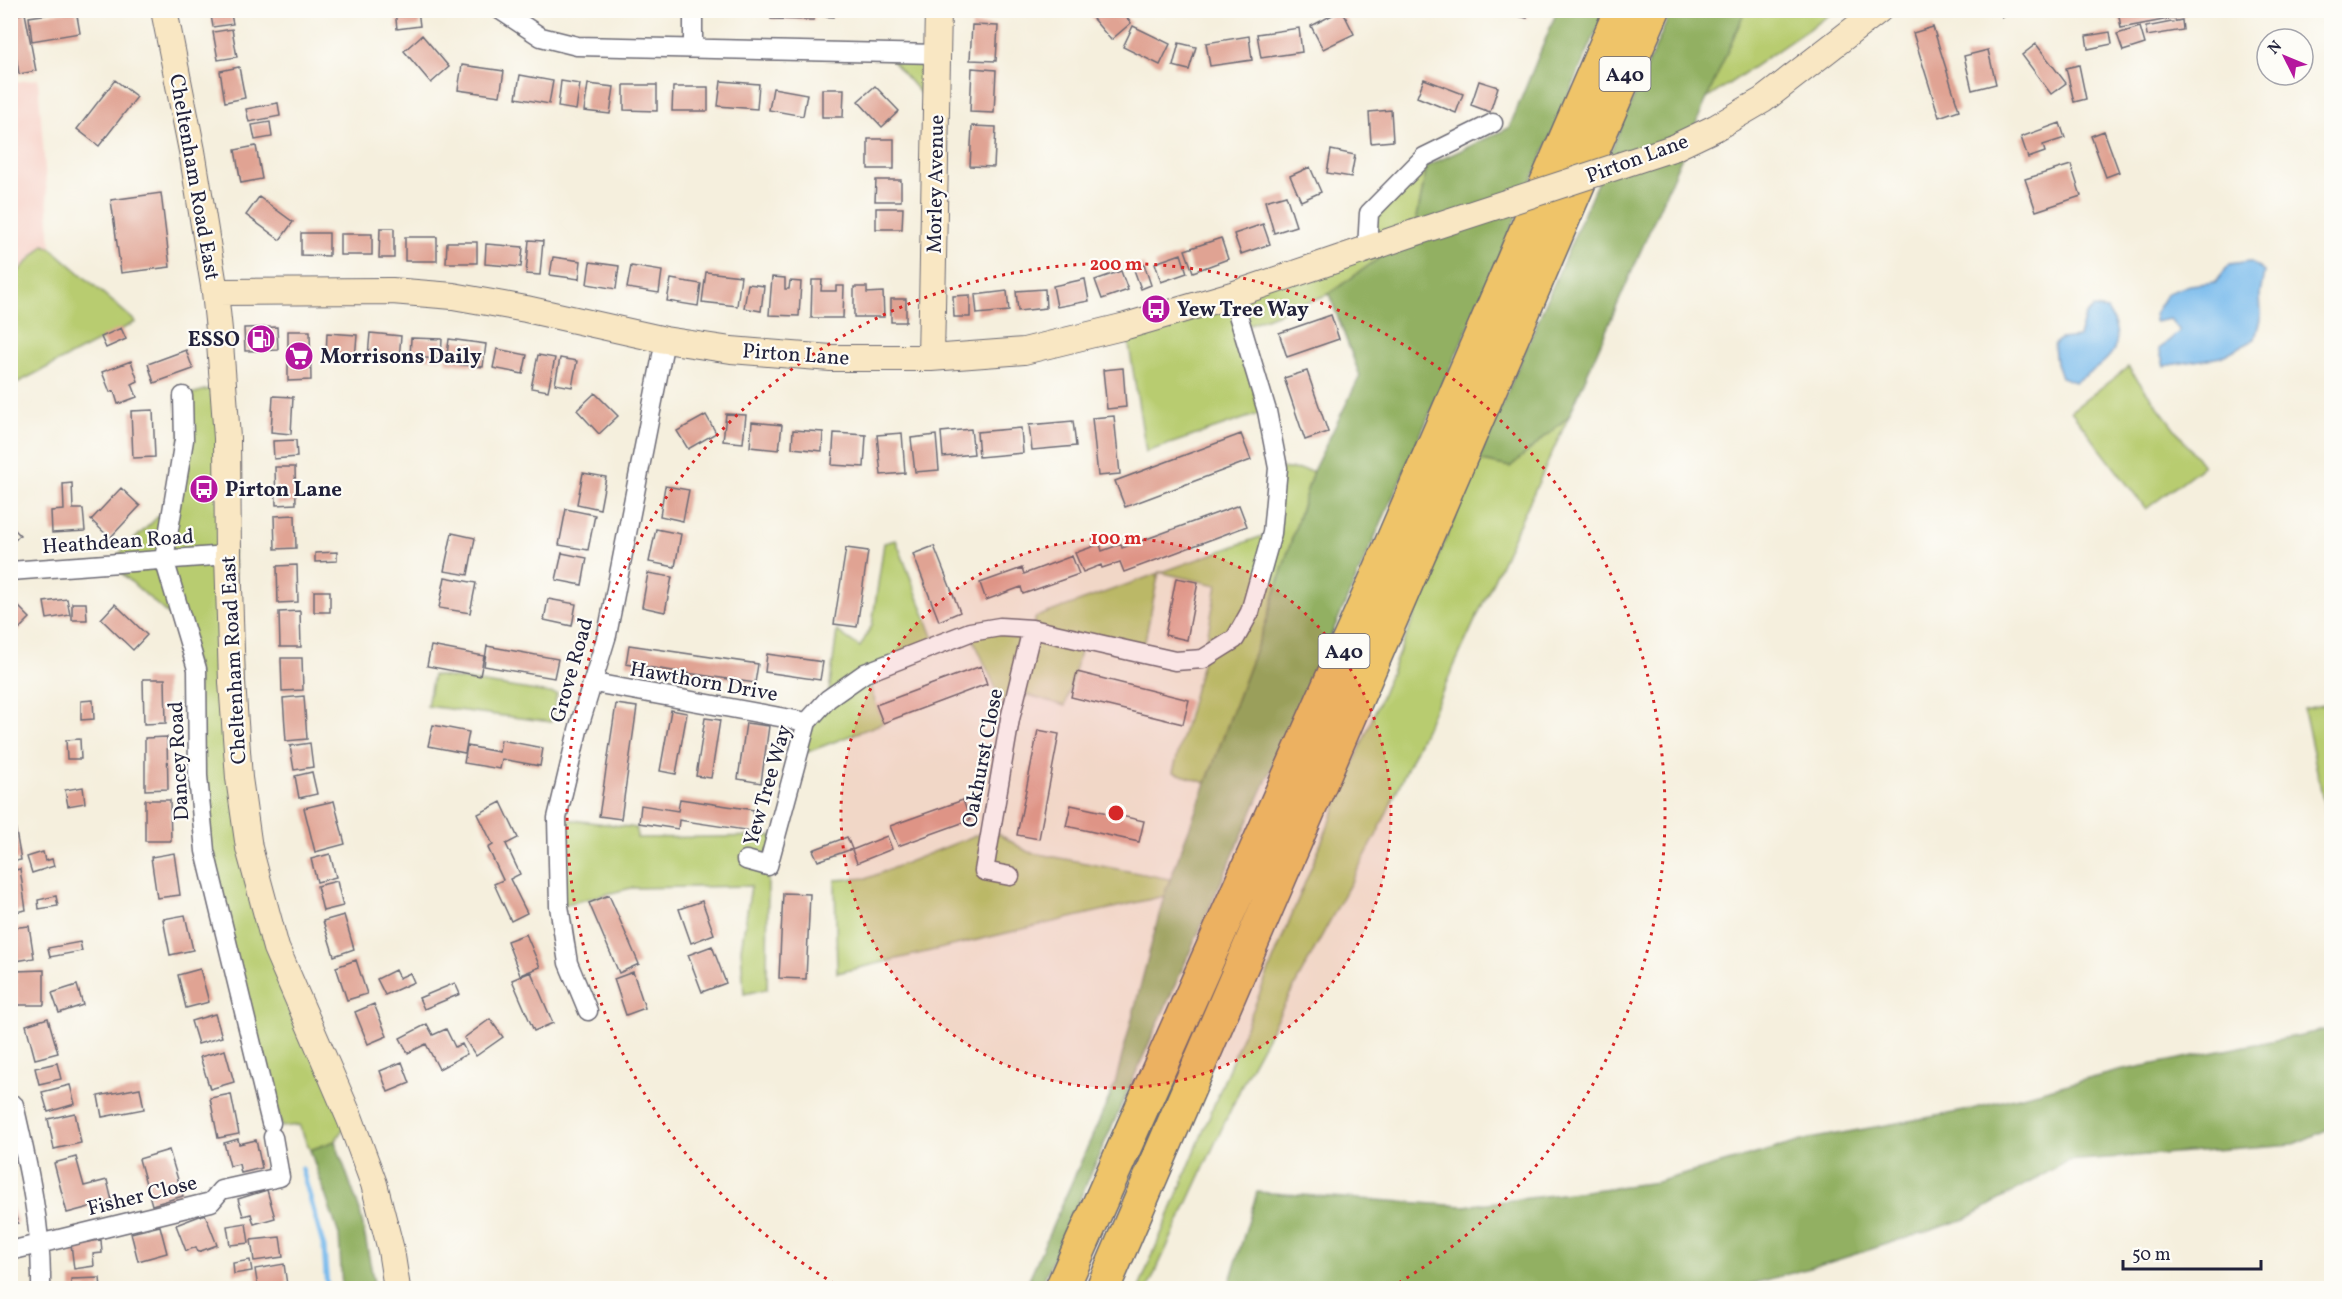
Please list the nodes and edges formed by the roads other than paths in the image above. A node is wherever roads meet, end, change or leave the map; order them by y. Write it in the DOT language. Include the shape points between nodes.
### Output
graph roads {
  1 [pos="164,10"];
  2 [pos="500,10"];
  3 [pos="693,10"];
  4 [pos="938,10"];
  5 [pos="1622,10"];
  6 [pos="1653,10"];
  7 [pos="1879,10"];
  8 [pos="693,48"];
  9 [pos="937,54"];
  10 [pos="1493,123"];
  11 [pos="1367,249"];
  12 [pos="215,292"];
  13 [pos="1232,295"];
  14 [pos="665,340"];
  15 [pos="931,358"];
  16 [pos="183,396"];
  17 [pos="228,555"];
  18 [pos="164,559"];
  19 [pos="10,571"];
  20 [pos="1032,629"];
  21 [pos="594,683"];
  22 [pos="807,722"];
  23 [pos="746,860"];
  24 [pos="1010,876"];
  25 [pos="588,1011"];
  26 [pos="14,1105"];
  27 [pos="272,1130"];
  28 [pos="40,1244"];
  29 [pos="10,1251"];
  30 [pos="41,1288"];
  31 [pos="397,1288"];
  32 [pos="1062,1288"];
  33 [pos="1103,1288"];
  1 -- 12 [label="street, Cheltenham Road East"];
  2 -- 8 [label="street" via="541,37 577,46"];
  3 -- 8 [label="street"];
  4 -- 9 [label="street, Morley Avenue"];
  5 -- 32 [label="highway, A40" via="1381,568"];
  6 -- 33 [label="highway, A40"];
  7 -- 11 [label="street, Pirton Lane, bridge" via="1763,100 1673,148"];
  8 -- 9 [label="street"];
  9 -- 15 [label="street, Morley Avenue"];
  10 -- 11 [label="street" via="1424,157 1369,213"];
  11 -- 13 [label="street, Pirton Lane"];
  12 -- 14 [label="street, Pirton Lane" via="392,291 453,296"];
  12 -- 17 [label="street, Cheltenham Road East" via="227,438"];
  13 -- 15 [label="street, Pirton Lane" via="1024,351"];
  13 -- 20 [label="street, Yew Tree Way" via="1266,411 1278,468 1272,533 1250,612 1235,639 1203,659 1175,661"];
  14 -- 15 [label="street, Pirton Lane" via="831,358"];
  14 -- 21 [label="street, Grove Road" via="607,635"];
  16 -- 18 [label="street, Dancey Road" via="184,441"];
  17 -- 18 [label="street, Heathdean Road"];
  17 -- 31 [label="street, Cheltenham Road East" via="232,682 249,848 276,948 374,1184"];
  18 -- 19 [label="street, Heathdean Road"];
  18 -- 27 [label="street, Dancey Road" via="197,669 198,776 206,851"];
  20 -- 22 [label="street, Yew Tree Way" via="1000,627 970,632 896,660 865,673 828,699"];
  20 -- 24 [label="street, Oakhurst Close" via="1010,719 984,871"];
  21 -- 22 [label="street, Hawthorn Drive"];
  21 -- 25 [label="street, Grove Road" via="578,730 557,818 559,906 568,963"];
  22 -- 23 [label="street, Yew Tree Way" via="768,866"];
  26 -- 28 [label="street"];
  27 -- 28 [label="street, Fisher Close" via="280,1177 221,1190 211,1202"];
  28 -- 29 [label="street"];
  28 -- 30 [label="street"];
}
